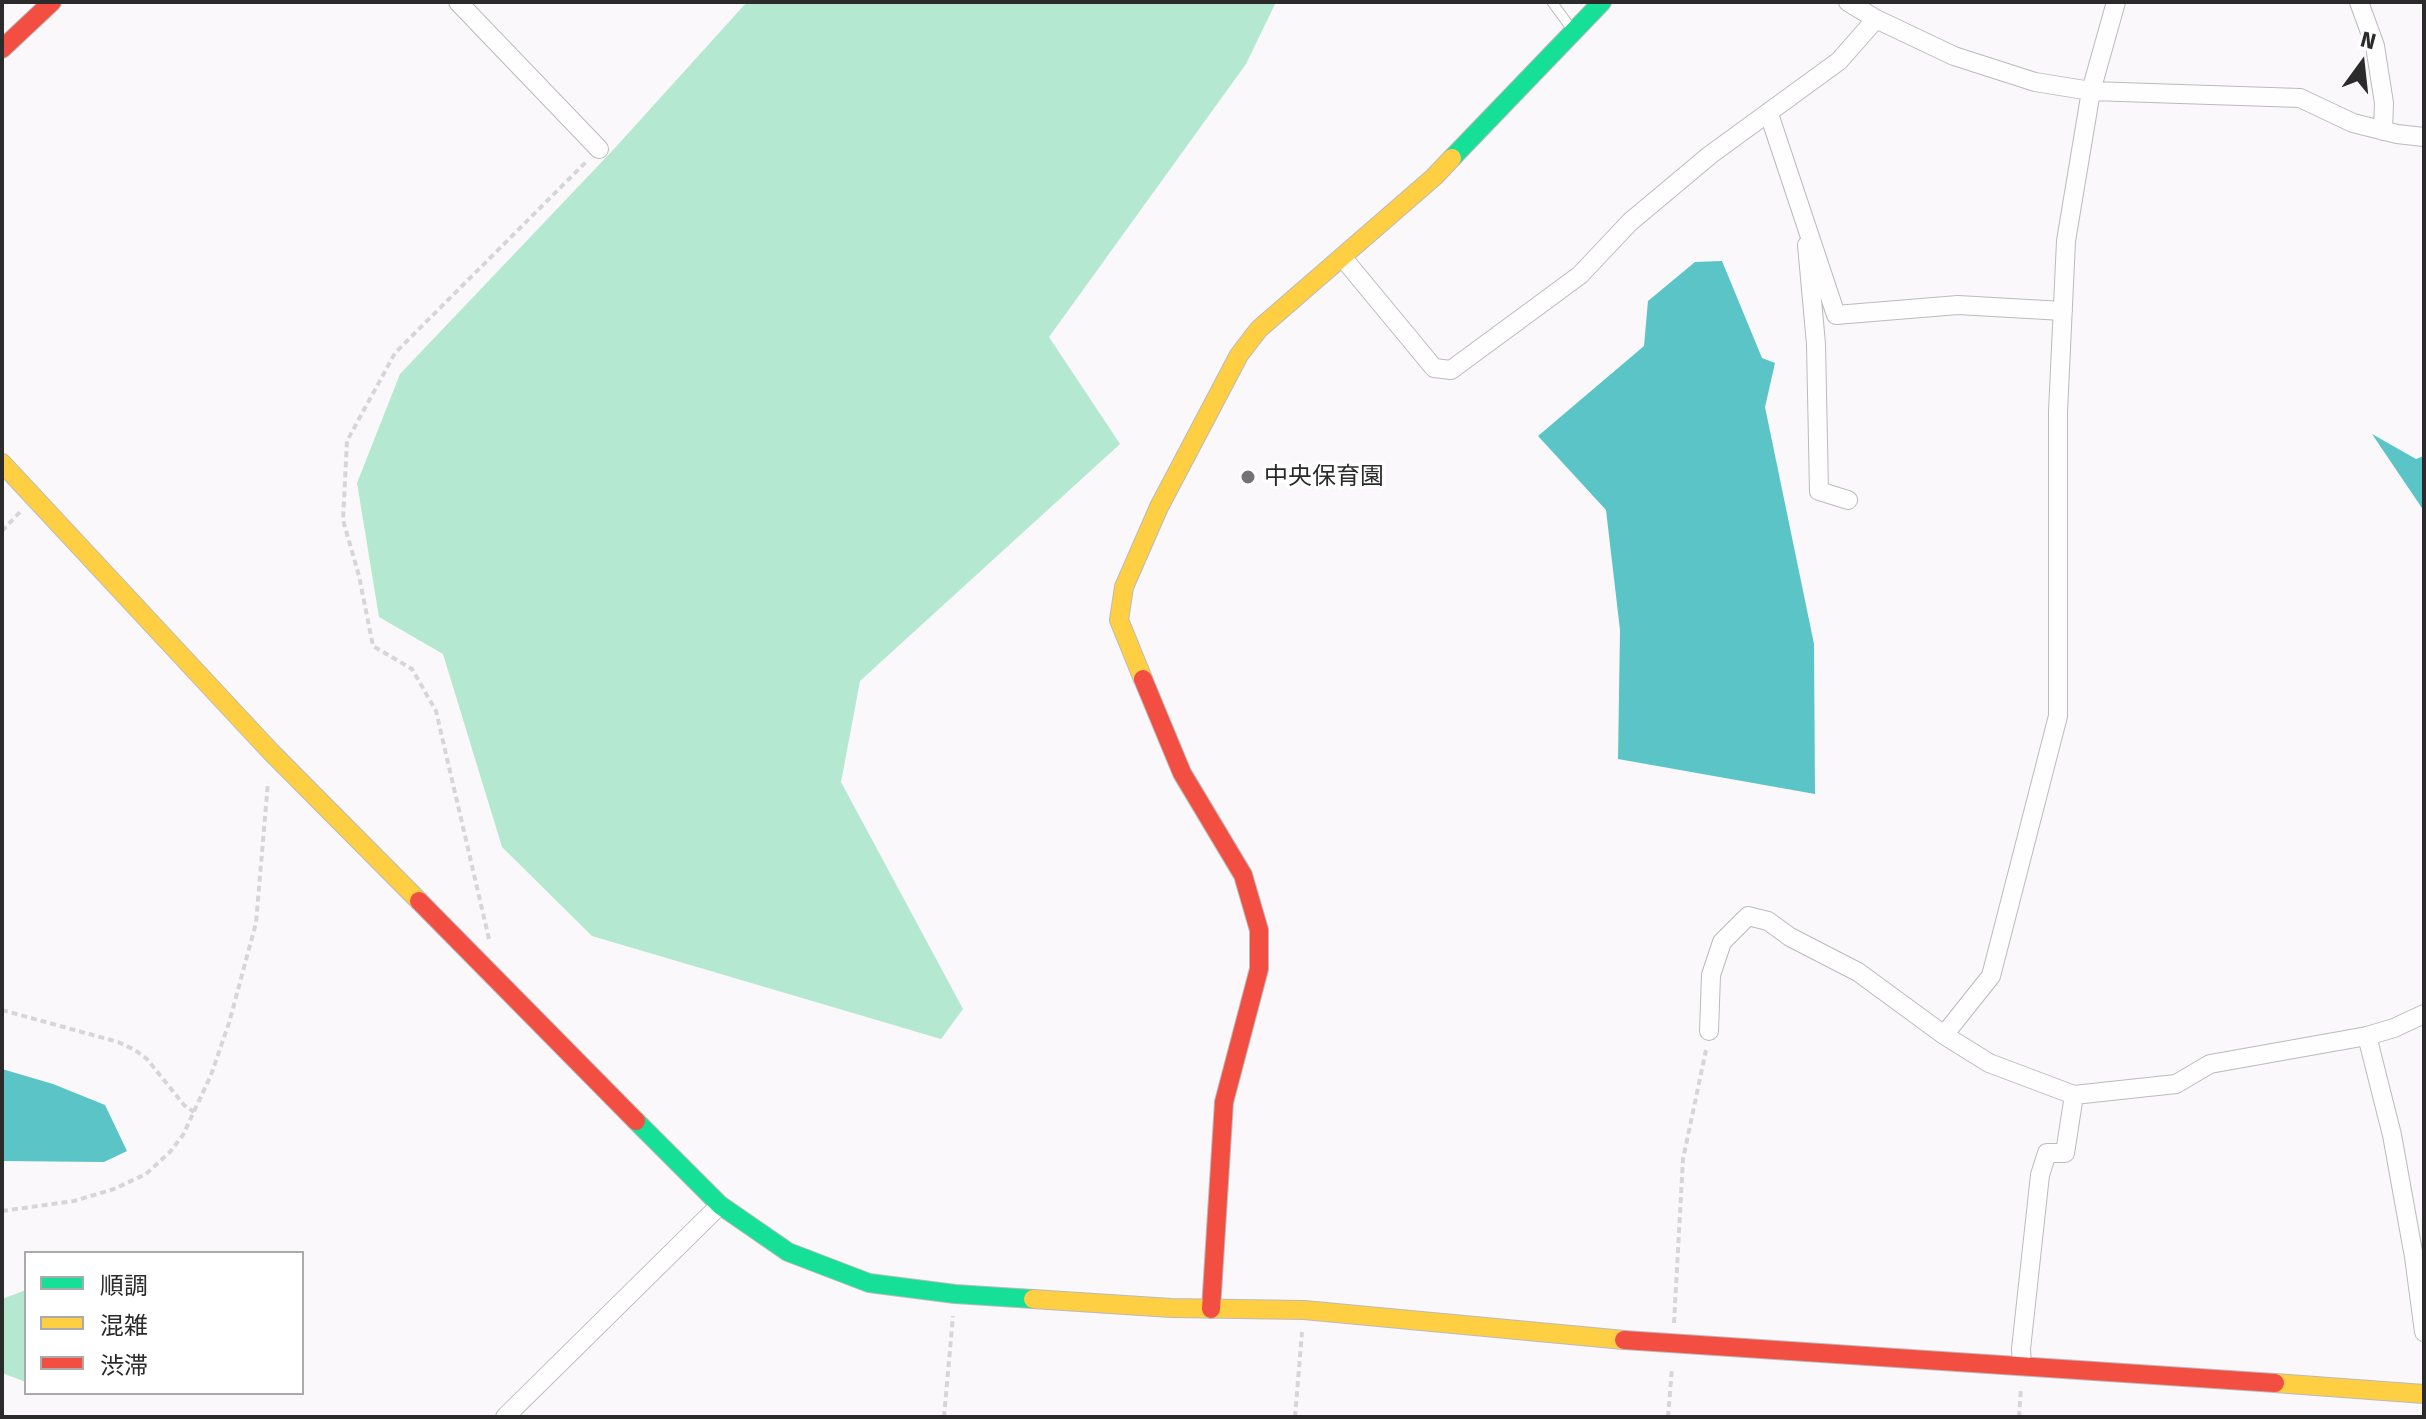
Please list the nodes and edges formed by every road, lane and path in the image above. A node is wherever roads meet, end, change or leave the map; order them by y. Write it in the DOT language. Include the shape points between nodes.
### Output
graph roads {
  1 [pos="52,2"];
  2 [pos="458,2"];
  3 [pos="1552,2"];
  4 [pos="1602,2"];
  5 [pos="1848,2"];
  6 [pos="2116,2"];
  7 [pos="2359,2"];
  8 [pos="1876,19"];
  9 [pos="1574,32"];
  10 [pos="2,49"];
  11 [pos="2091,91"];
  12 [pos="1769,114"];
  13 [pos="2383,131"];
  14 [pos="2424,137"];
  15 [pos="599,149"];
  16 [pos="1807,226"];
  17 [pos="1343,258"];
  18 [pos="2063,311"];
  19 [pos="2,463"];
  20 [pos="1848,500"];
  21 [pos="271,752"];
  22 [pos="499,981"];
  23 [pos="2,1010"];
  24 [pos="2424,1014"];
  25 [pos="1709,1031"];
  26 [pos="1944,1035"];
  27 [pos="2367,1036"];
  28 [pos="2074,1095"];
  29 [pos="194,1112"];
  30 [pos="720,1205"];
  31 [pos="2,1211"];
  32 [pos="955,1294"];
  33 [pos="1211,1309"];
  34 [pos="1304,1310"];
  35 [pos="2424,1332"];
  36 [pos="1673,1345"];
  37 [pos="2022,1365"];
  38 [pos="2424,1394"];
  39 [pos="505,1417"];
  40 [pos="944,1417"];
  41 [pos="1295,1417"];
  42 [pos="1668,1417"];
  43 [pos="2019,1417"];
  1 -- 10 [label="street"];
  2 -- 15 [label="street"];
  3 -- 9 [label="lane"];
  4 -- 9 [label="street"];
  5 -- 8 [label="street"];
  6 -- 11 [label="street"];
  7 -- 13 [label="street" via="2375,46"];
  8 -- 11 [label="street" via="1954,56 2035,82"];
  8 -- 12 [label="street" via="1839,61"];
  9 -- 17 [label="street" via="1434,177"];
  11 -- 13 [label="street" via="2300,98"];
  11 -- 18 [label="street" via="2066,241"];
  12 -- 16 [label="street"];
  12 -- 17 [label="street" via="1630,222 1580,275 1451,370 1434,368"];
  13 -- 14 [label="street"];
  15 -- 22 [label="path" via="395,353 347,441 343,520 373,646 412,669 436,711"];
  16 -- 18 [label="street" via="1836,315 1958,305"];
  16 -- 20 [label="street" via="1819,491"];
  17 -- 33 [label="street" via="1259,329 1239,355 1159,507 1124,587 1119,620 1182,773 1243,875 1259,930 1259,969 1224,1102"];
  18 -- 26 [label="street" via="2058,716 1991,976"];
  19 -- 21 [label="street"];
  21 -- 22 [label="street"];
  21 -- 29 [label="path" via="256,923 229,1023"];
  22 -- 30 [label="street"];
  23 -- 29 [label="path" via="135,1050"];
  24 -- 27 [label="street"];
  25 -- 26 [label="street" via="1711,975 1722,942 1748,916 1768,921 1858,972"];
  25 -- 36 [label="path" via="1683,1159"];
  26 -- 28 [label="street" via="1989,1063"];
  27 -- 28 [label="street" via="2210,1064 2176,1084"];
  27 -- 35 [label="street" via="2392,1135"];
  28 -- 37 [label="street" via="2065,1153 2047,1153 2040,1175"];
  29 -- 31 [label="path" via="170,1152 146,1174 74,1201"];
  30 -- 32 [label="street" via="788,1252 869,1283"];
  30 -- 39 [label="street"];
  32 -- 33 [label="street"];
  32 -- 40 [label="path"];
  33 -- 34 [label="street"];
  34 -- 36 [label="street"];
  34 -- 41 [label="path"];
  36 -- 37 [label="street"];
  36 -- 42 [label="path"];
  37 -- 38 [label="street"];
  37 -- 43 [label="path"];
}
